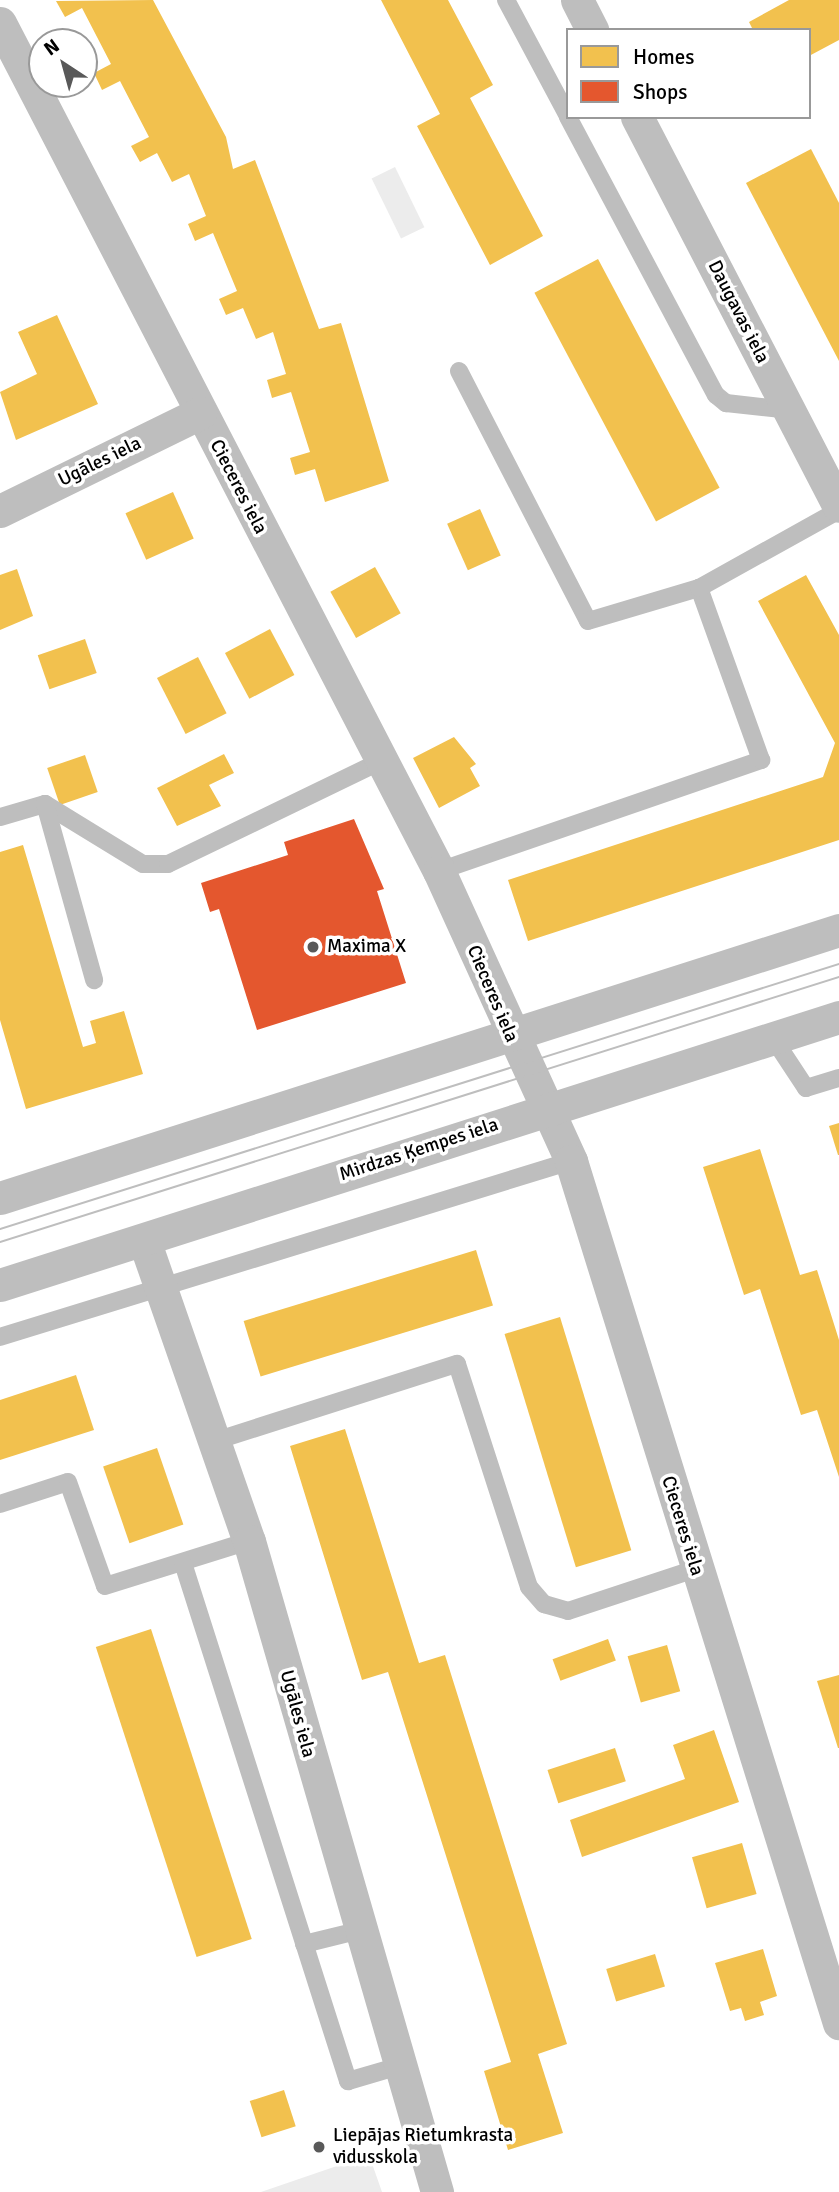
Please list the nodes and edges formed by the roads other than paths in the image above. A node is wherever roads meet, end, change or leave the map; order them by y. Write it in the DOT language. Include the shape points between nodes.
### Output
graph roads {
  1 [pos="506,0"];
  2 [pos="577,0"];
  3 [pos="0,23"];
  4 [pos="591,28"];
  5 [pos="566,113"];
  6 [pos="569,119"];
  7 [pos="638,119"];
  8 [pos="459,371"];
  9 [pos="789,410"];
  10 [pos="200,413"];
  11 [pos="839,508"];
  12 [pos="0,511"];
  13 [pos="699,588"];
  14 [pos="379,762"];
  15 [pos="45,804"];
  16 [pos="0,817"];
  17 [pos="439,871"];
  18 [pos="839,930"];
  19 [pos="94,980"];
  20 [pos="839,1017"];
  21 [pos="509,1035"];
  22 [pos="773,1038"];
  23 [pos="839,1078"];
  24 [pos="545,1108"];
  25 [pos="571,1160"];
  26 [pos="0,1198"];
  27 [pos="144,1240"];
  28 [pos="0,1285"];
  29 [pos="162,1286"];
  30 [pos="0,1337"];
  31 [pos="215,1441"];
  32 [pos="0,1504"];
  33 [pos="248,1541"];
  34 [pos="183,1563"];
  35 [pos="695,1569"];
  36 [pos="357,1931"];
  37 [pos="304,1944"];
  38 [pos="839,2023"];
  39 [pos="399,2066"];
  40 [pos="437,2192"];
  1 -- 5 [label="lane"];
  2 -- 4 [label="street"];
  3 -- 10 [label="street, Cieceres iela"];
  6 -- 9 [label="lane" via="716,395 726,403"];
  7 -- 9 [label="street, Daugavas iela"];
  8 -- 13 [label="lane" via="588,621"];
  9 -- 11 [label="street, Daugavas iela"];
  10 -- 12 [label="street, Ugāles iela"];
  10 -- 14 [label="street, Cieceres iela"];
  11 -- 13 [label="lane"];
  13 -- 17 [label="lane" via="761,760"];
  14 -- 15 [label="lane" via="168,864 143,864"];
  14 -- 17 [label="street, Cieceres iela"];
  15 -- 16 [label="lane"];
  15 -- 19 [label="lane"];
  17 -- 21 [label="street, Cieceres iela"];
  18 -- 21 [label="street"];
  20 -- 22 [label="street, Mirdzas Ķempes iela"];
  21 -- 24 [label="street, Cieceres iela"];
  21 -- 26 [label="street"];
  22 -- 23 [label="lane" via="806,1088"];
  22 -- 24 [label="street, Mirdzas Ķempes iela"];
  24 -- 25 [label="street, Cieceres iela"];
  24 -- 27 [label="street, Mirdzas Ķempes iela"];
  25 -- 29 [label="lane"];
  25 -- 35 [label="street, Cieceres iela"];
  27 -- 28 [label="street, Mirdzas Ķempes iela"];
  27 -- 29 [label="street, Ugāles iela"];
  29 -- 30 [label="lane"];
  29 -- 31 [label="street, Ugāles iela"];
  31 -- 33 [label="street, Ugāles iela"];
  31 -- 35 [label="lane" via="457,1364 529,1587 544,1604 568,1611"];
  32 -- 34 [label="lane" via="68,1482 105,1586"];
  33 -- 34 [label="lane"];
  33 -- 36 [label="street, Ugāles iela"];
  34 -- 37 [label="lane"];
  35 -- 38 [label="street, Cieceres iela"];
  36 -- 37 [label="lane"];
  36 -- 39 [label="street, Ugāles iela"];
  37 -- 39 [label="lane" via="348,2081"];
  39 -- 40 [label="street, Ugāles iela"];
}
